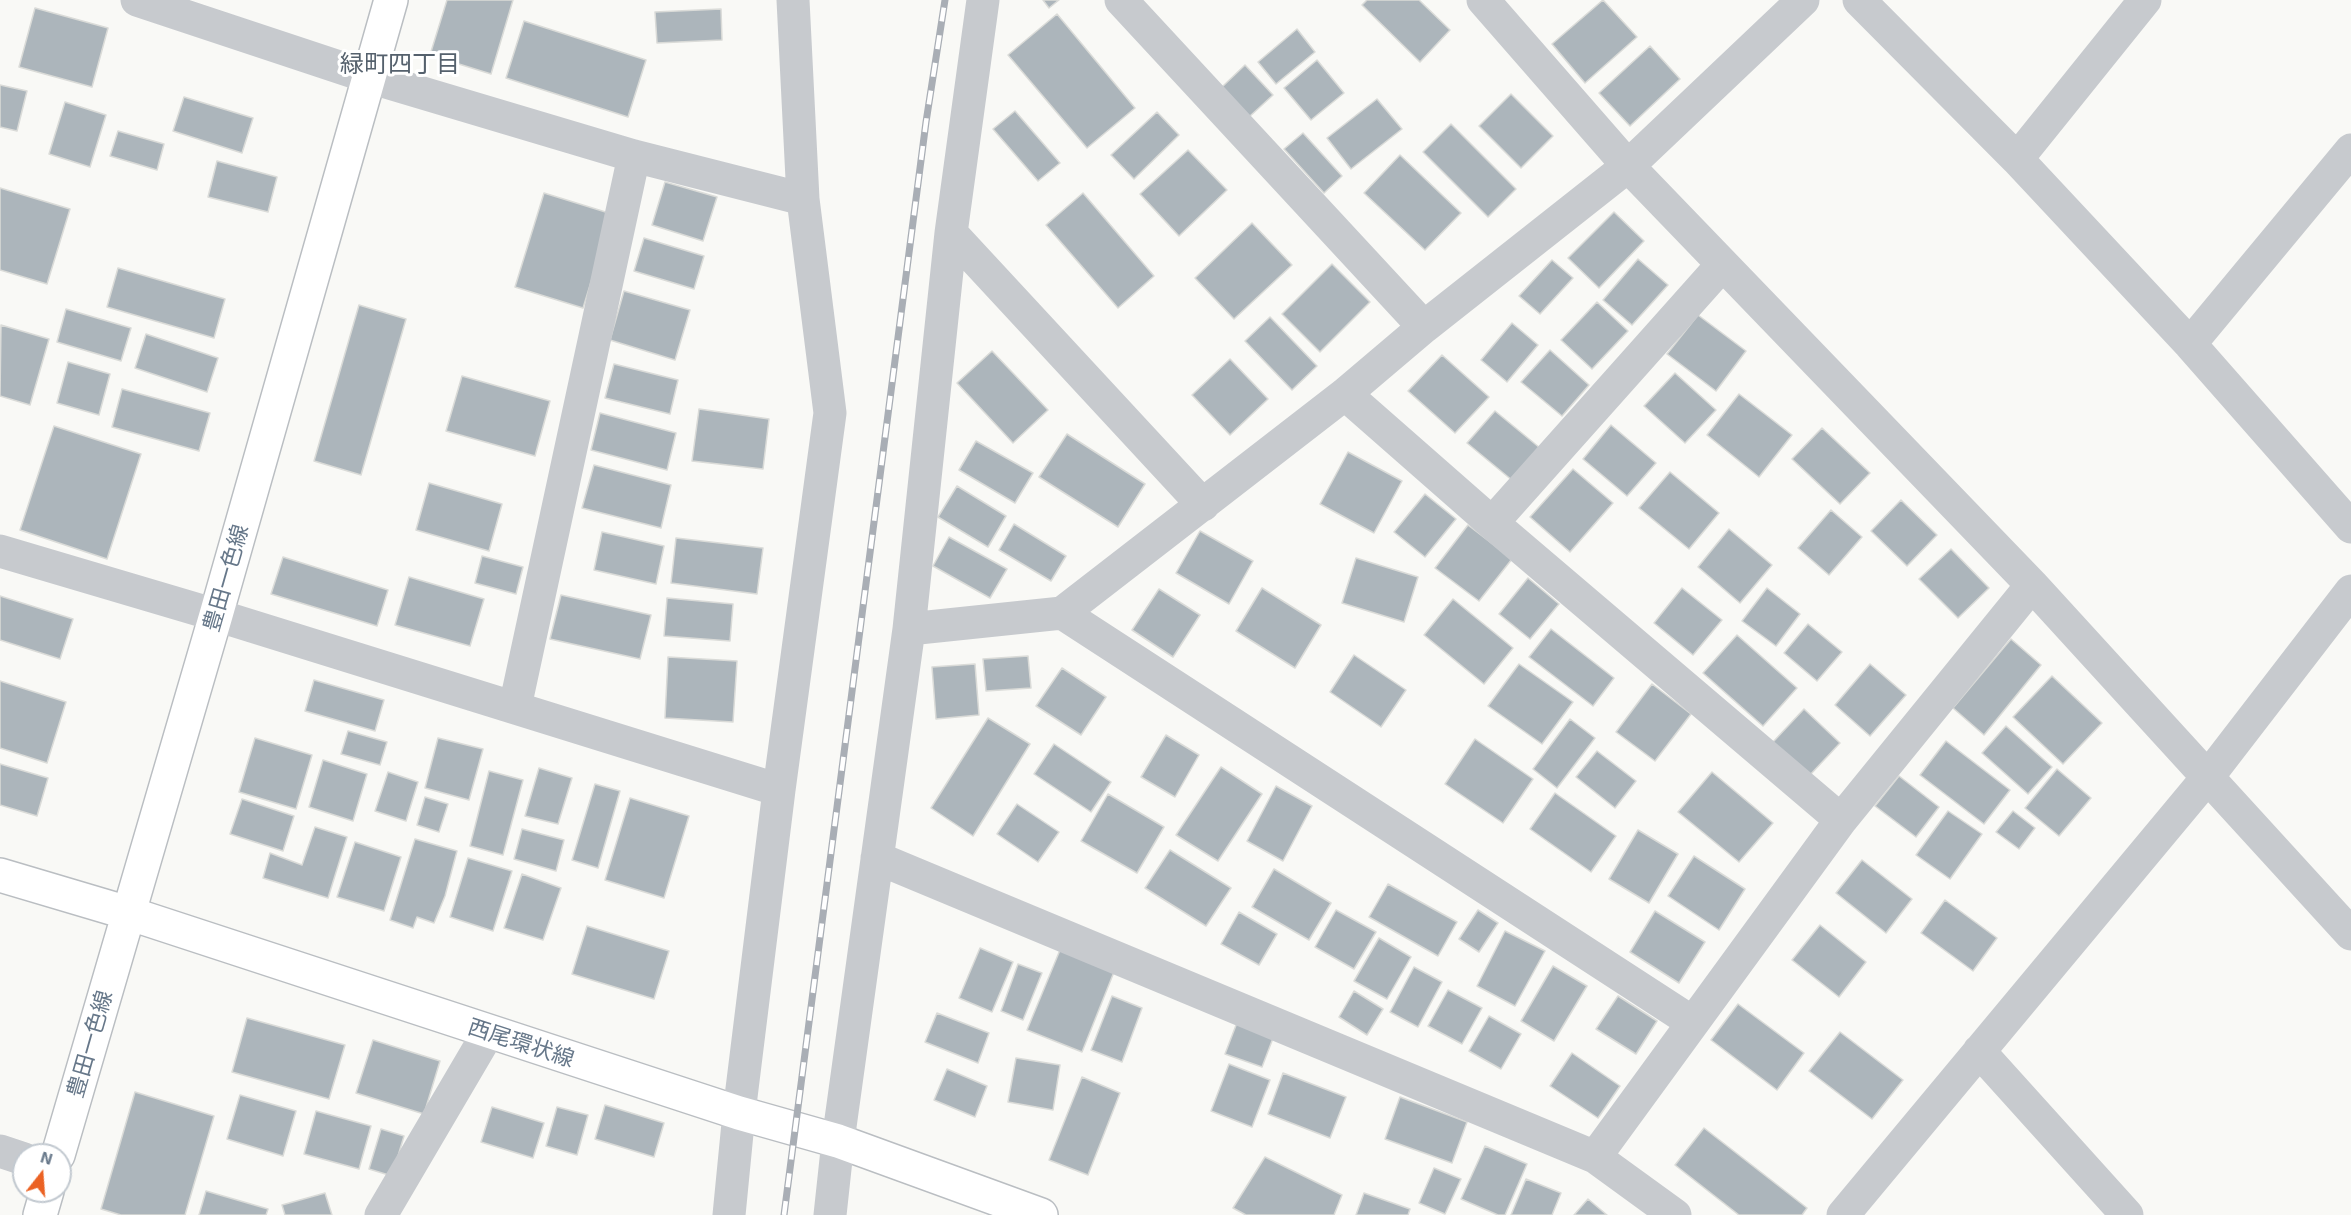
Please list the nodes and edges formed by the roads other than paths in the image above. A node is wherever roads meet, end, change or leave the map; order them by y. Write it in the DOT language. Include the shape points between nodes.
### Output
graph roads {
  1 [pos="137,0"];
  2 [pos="391,0"];
  3 [pos="793,0"];
  4 [pos="983,0"];
  5 [pos="1121,0"];
  6 [pos="1483,0"];
  7 [pos="1803,0"];
  8 [pos="1859,0"];
  9 [pos="2145,0"];
  10 [pos="369,77"];
  11 [pos="2351,150"];
  12 [pos="634,156"];
  13 [pos="2017,159"];
  14 [pos="1628,166"];
  15 [pos="803,199"];
  16 [pos="951,233"];
  17 [pos="1722,265"];
  18 [pos="1424,327"];
  19 [pos="2190,344"];
  20 [pos="1345,394"];
  21 [pos="1203,505"];
  22 [pos="1492,523"];
  23 [pos="2351,527"];
  24 [pos="0,551"];
  25 [pos="2032,585"];
  26 [pos="2351,591"];
  27 [pos="1062,613"];
  28 [pos="216,615"];
  29 [pos="909,629"];
  30 [pos="515,707"];
  31 [pos="2207,778"];
  32 [pos="779,790"];
  33 [pos="1841,820"];
  34 [pos="877,858"];
  35 [pos="0,875"];
  36 [pos="128,914"];
  37 [pos="2351,934"];
  38 [pos="1692,1022"];
  39 [pos="488,1033"];
  40 [pos="1979,1051"];
  41 [pos="739,1113"];
  42 [pos="837,1141"];
  43 [pos="61,1143"];
  44 [pos="1595,1157"];
  45 [pos="381,1215"];
  46 [pos="729,1215"];
  47 [pos="830,1215"];
  48 [pos="1041,1215"];
  49 [pos="1675,1215"];
  50 [pos="1843,1215"];
  51 [pos="2127,1215"];
  1 -- 10 [label="street"];
  2 -- 10 [label="main road, 豊田一色線"];
  3 -- 15 [label="street"];
  4 -- 16 [label="street"];
  5 -- 18 [label="street"];
  6 -- 14 [label="street"];
  7 -- 14 [label="street"];
  8 -- 13 [label="street"];
  9 -- 13 [label="street"];
  10 -- 12 [label="street"];
  10 -- 28 [label="main road, 豊田一色線"];
  11 -- 19 [label="street"];
  12 -- 15 [label="street"];
  12 -- 30 [label="street"];
  13 -- 19 [label="street"];
  14 -- 17 [label="street"];
  14 -- 18 [label="street"];
  15 -- 32 [label="street" via="830,413"];
  16 -- 21 [label="street"];
  16 -- 29 [label="street"];
  17 -- 22 [label="street"];
  17 -- 25 [label="street"];
  18 -- 20 [label="street"];
  19 -- 23 [label="street"];
  20 -- 21 [label="street"];
  20 -- 22 [label="street"];
  21 -- 27 [label="street"];
  22 -- 33 [label="street"];
  24 -- 28 [label="street"];
  25 -- 31 [label="street"];
  25 -- 33 [label="street"];
  26 -- 31 [label="street"];
  27 -- 29 [label="street"];
  27 -- 38 [label="street"];
  28 -- 30 [label="street"];
  28 -- 36 [label="main road, 豊田一色線"];
  29 -- 34 [label="street"];
  30 -- 32 [label="street"];
  31 -- 37 [label="street"];
  31 -- 40 [label="street"];
  32 -- 41 [label="street"];
  33 -- 38 [label="street"];
  34 -- 42 [label="street"];
  34 -- 44 [label="street"];
  35 -- 36 [label="main road, 西尾環状線"];
  36 -- 39 [label="main road, 西尾環状線"];
  36 -- 43 [label="main road, 豊田一色線"];
  38 -- 44 [label="street"];
  39 -- 41 [label="main road, 西尾環状線"];
  39 -- 45 [label="street"];
  40 -- 50 [label="street"];
  40 -- 51 [label="street"];
  41 -- 42 [label="main road, 西尾環状線"];
  41 -- 46 [label="street"];
  42 -- 47 [label="street"];
  42 -- 48 [label="main road, 西尾環状線"];
  44 -- 49 [label="street"];
}
